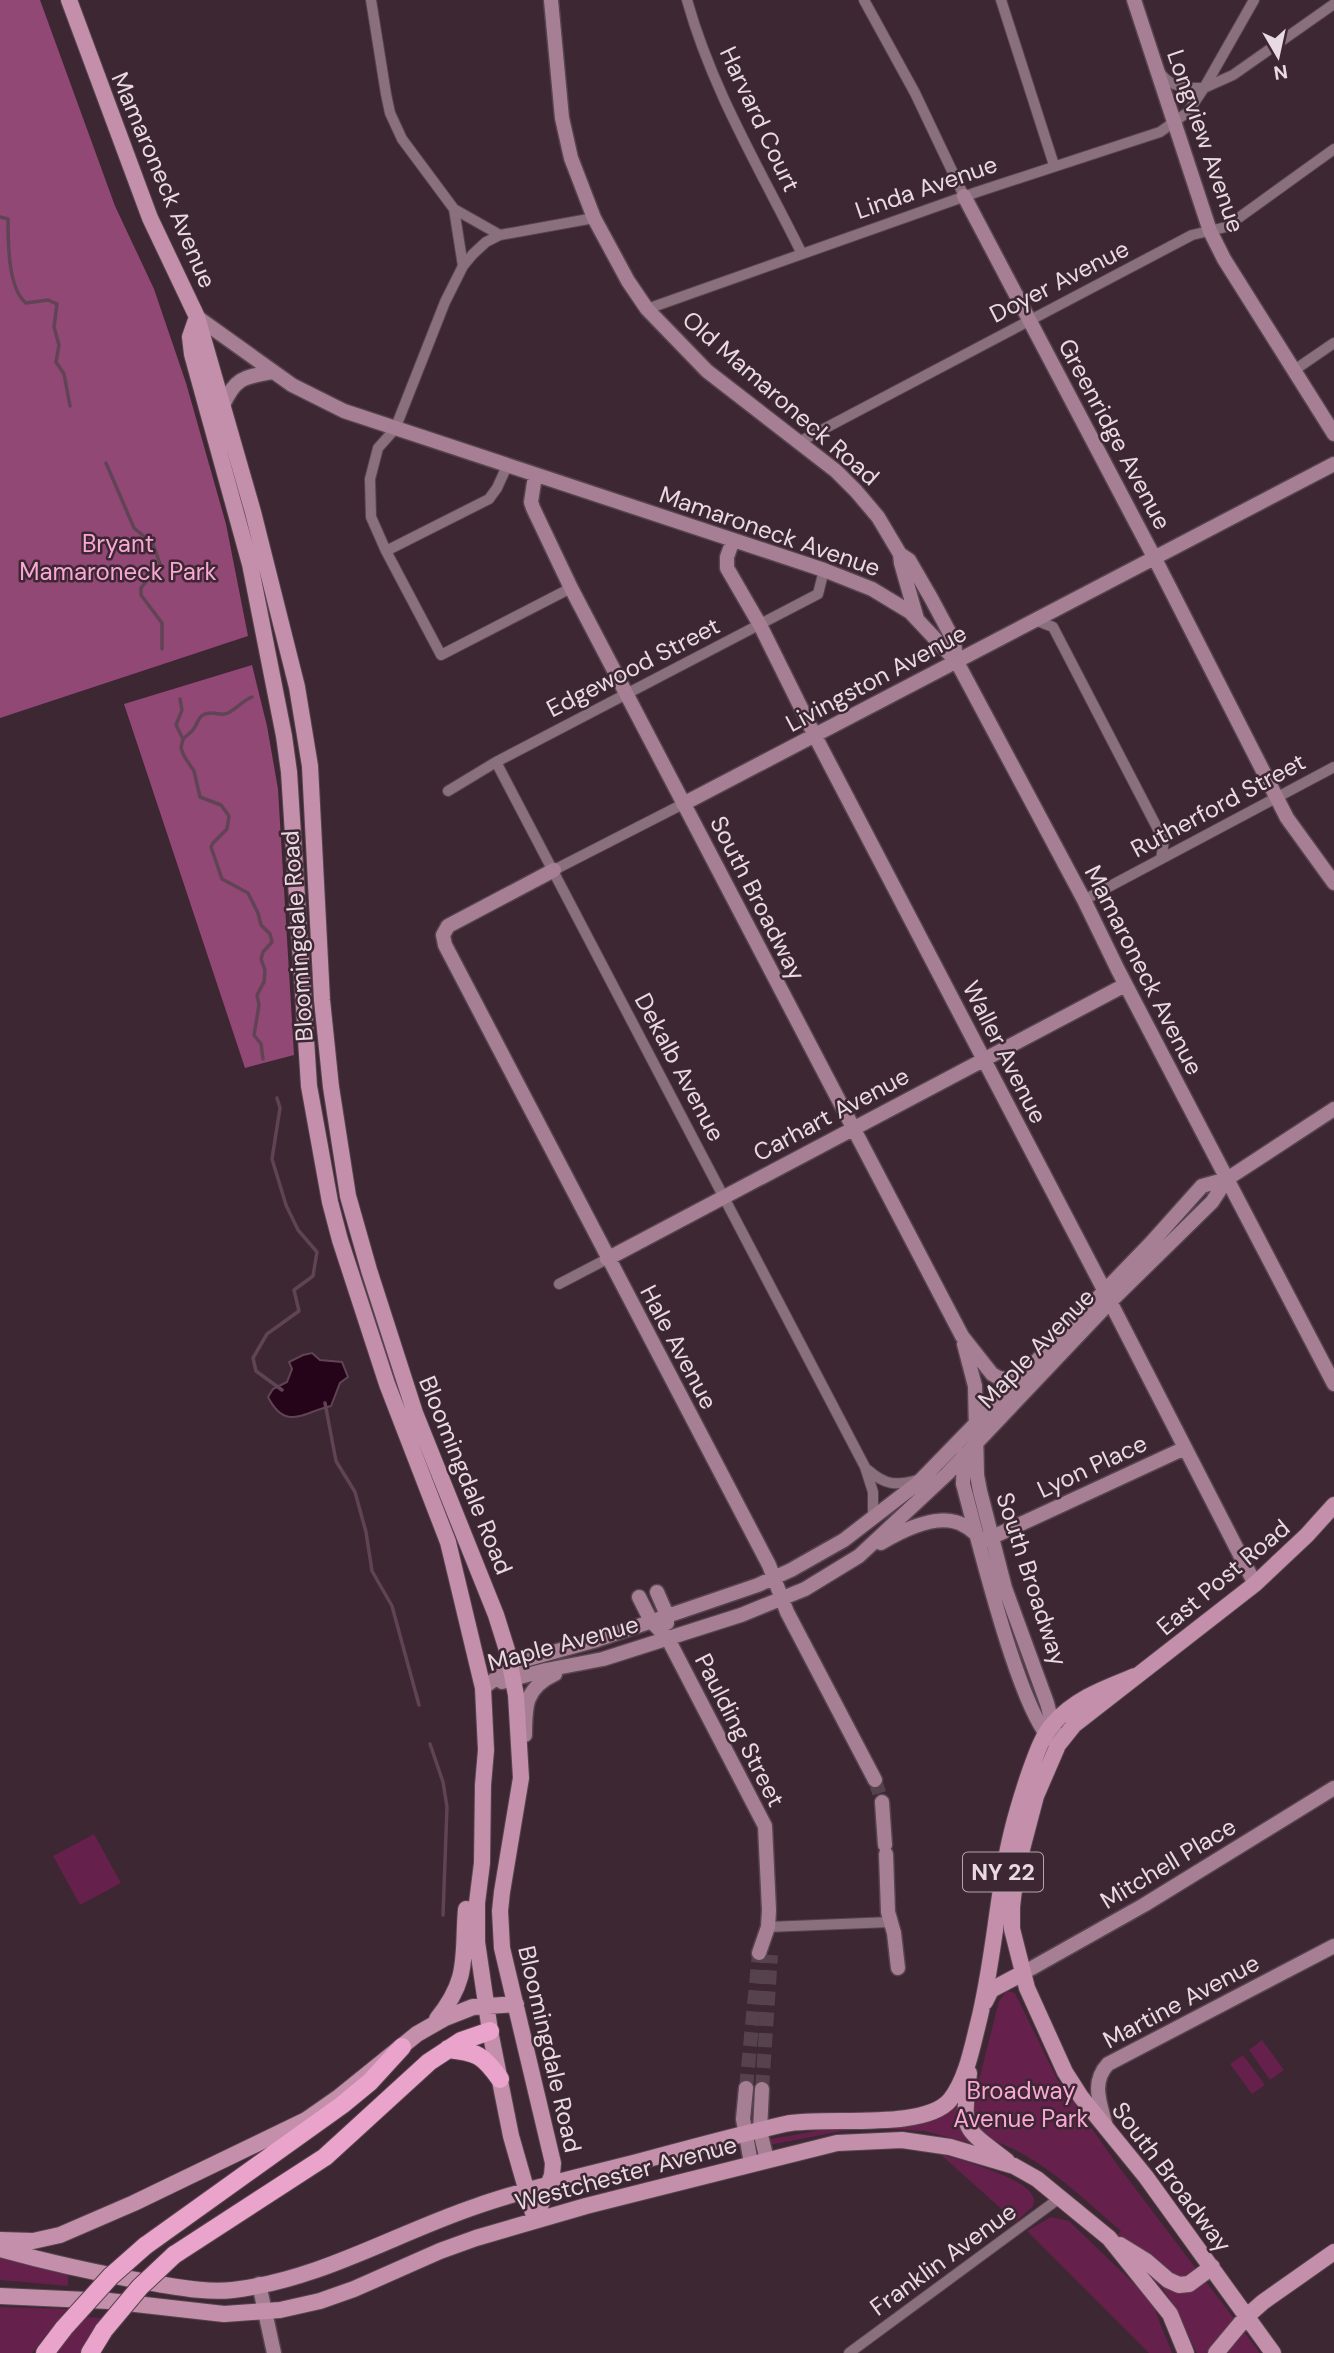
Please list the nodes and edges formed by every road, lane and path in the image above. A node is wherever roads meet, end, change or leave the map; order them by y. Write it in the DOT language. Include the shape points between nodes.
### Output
graph roads {
  1 [pos="69,0"];
  2 [pos="371,0"];
  3 [pos="551,0"];
  4 [pos="687,0"];
  5 [pos="864,0"];
  6 [pos="1001,0"];
  7 [pos="1134,0"];
  8 [pos="1254,0"];
  9 [pos="1334,4"];
  10 [pos="1155,65"];
  11 [pos="1204,88"];
  12 [pos="1174,123"];
  13 [pos="1334,149"];
  14 [pos="1055,165"];
  15 [pos="964,197"];
  16 [pos="454,209"];
  17 [pos="594,218"];
  18 [pos="1210,232"];
  19 [pos="500,235"];
  20 [pos="802,253"];
  21 [pos="463,266"];
  22 [pos="648,309"];
  23 [pos="197,317"];
  24 [pos="1029,320"];
  25 [pos="1334,343"];
  26 [pos="1293,371"];
  27 [pos="273,372"];
  28 [pos="223,405"];
  29 [pos="395,429"];
  30 [pos="1334,434"];
  31 [pos="797,443"];
  32 [pos="1334,464"];
  33 [pos="507,466"];
  34 [pos="535,476"];
  35 [pos="733,540"];
  36 [pos="386,551"];
  37 [pos="900,554"];
  38 [pos="1154,557"];
  39 [pos="824,570"];
  40 [pos="571,588"];
  41 [pos="917,619"];
  42 [pos="1035,620"];
  43 [pos="760,625"];
  44 [pos="957,662"];
  45 [pos="625,695"];
  46 [pos="815,736"];
  47 [pos="496,762"];
  48 [pos="1334,767"];
  49 [pos="448,791"];
  50 [pos="1277,797"];
  51 [pos="683,804"];
  52 [pos="1161,859"];
  53 [pos="554,870"];
  54 [pos="1334,883"];
  55 [pos="1084,900"];
  56 [pos="443,935"];
  57 [pos="1125,985"];
  58 [pos="984,1059"];
  59 [pos="1334,1110"];
  60 [pos="852,1129"];
  61 [pos="1227,1179"];
  62 [pos="724,1196"];
  63 [pos="607,1259"];
  64 [pos="559,1284"];
  65 [pos="1107,1296"];
  66 [pos="961,1336"];
  67 [pos="1017,1381"];
  68 [pos="1334,1384"];
  69 [pos="976,1423"];
  70 [pos="976,1444"];
  71 [pos="1185,1448"];
  72 [pos="964,1457"];
  73 [pos="865,1467"];
  74 [pos="923,1478"];
  75 [pos="1334,1505"];
  76 [pos="873,1519"];
  77 [pos="984,1539"];
  78 [pos="859,1556"];
  79 [pos="774,1578"];
  80 [pos="1255,1584"];
  81 [pos="657,1592"];
  82 [pos="639,1598"];
  83 [pos="782,1599"];
  84 [pos="667,1615"];
  85 [pos="651,1621"];
  86 [pos="668,1639"];
  87 [pos="603,1659"];
  88 [pos="511,1673"];
  89 [pos="1135,1676"];
  90 [pos="483,1688"];
  91 [pos="1052,1735"];
  92 [pos="521,1778"];
  93 [pos="875,1780"];
  94 [pos="483,1785"];
  95 [pos="1334,1788"];
  96 [pos="883,1802"];
  97 [pos="891,1922"];
  98 [pos="768,1927"];
  99 [pos="1334,1947"];
  100 [pos="765,1954"];
  101 [pos="898,1968"];
  102 [pos="1023,1973"];
  103 [pos="516,2004"];
  104 [pos="485,2007"];
  105 [pos="981,2014"];
  106 [pos="520,2024"];
  107 [pos="429,2026"];
  108 [pos="489,2031"];
  109 [pos="402,2047"];
  110 [pos="448,2049"];
  111 [pos="971,2050"];
  112 [pos="500,2079"];
  113 [pos="746,2088"];
  114 [pos="762,2089"];
  115 [pos="1106,2127"];
  116 [pos="753,2132"];
  117 [pos="759,2162"];
  118 [pos="1014,2166"];
  119 [pos="548,2185"];
  120 [pos="528,2191"];
  121 [pos="1061,2197"];
  122 [pos="536,2220"];
  123 [pos="1109,2238"];
  124 [pos="0,2240"];
  125 [pos="0,2249"];
  126 [pos="1334,2252"];
  127 [pos="1212,2267"];
  128 [pos="259,2284"];
  129 [pos="0,2296"];
  130 [pos="266,2312"];
  131 [pos="1246,2317"];
  132 [pos="45,2353"];
  133 [pos="90,2353"];
  134 [pos="274,2353"];
  135 [pos="849,2353"];
  136 [pos="1185,2353"];
  137 [pos="1216,2353"];
  138 [pos="1273,2353"];
  1 -- 23 [label="main road, Mamaroneck Avenue" via="150,218"];
  2 -- 16 [label="street" via="390,113 402,139"];
  3 -- 17 [label="street, Old Mamaroneck Road" via="566,136"];
  4 -- 20 [label="street, Harvard Court" via="727,109"];
  5 -- 15 [label="street, Greenridge Avenue"];
  6 -- 14 [label="street"];
  7 -- 10 [label="street, Longview Avenue"];
  8 -- 11 [label="street"];
  9 -- 11 [label="street, Linda Avenue" via="1233,75"];
  10 -- 11 [label="street" via="1172,84"];
  10 -- 12 [label="street, Longview Avenue"];
  11 -- 12 [label="street, Linda Avenue"];
  12 -- 14 [label="street, Linda Avenue" via="1160,132"];
  12 -- 18 [label="street, Longview Avenue"];
  13 -- 18 [label="street, Doyer Avenue" via="1226,227"];
  14 -- 15 [label="street, Linda Avenue"];
  15 -- 20 [label="street, Linda Avenue"];
  15 -- 24 [label="street, Greenridge Avenue"];
  16 -- 19 [label="street"];
  16 -- 21 [label="street"];
  17 -- 19 [label="street"];
  17 -- 22 [label="street, Old Mamaroneck Road"];
  18 -- 24 [label="street, Doyer Avenue" via="1192,235"];
  18 -- 26 [label="street, Longview Avenue"];
  19 -- 21 [label="street" via="486,242"];
  20 -- 22 [label="street, Linda Avenue"];
  21 -- 29 [label="street"];
  22 -- 31 [label="street, Old Mamaroneck Road" via="707,371"];
  23 -- 27 [label="street, Mamaroneck Avenue"];
  23 -- 28 [label="main road, Bloomingdale Road"];
  23 -- 90 [label="main road, Bloomingdale Road" via="190,337 192,354 250,564 288,760 308,1076 328,1191 383,1372 448,1542"];
  24 -- 31 [label="street, Doyer Avenue"];
  24 -- 38 [label="street, Greenridge Avenue"];
  25 -- 26 [label="street"];
  26 -- 30 [label="street, Longview Avenue"];
  27 -- 28 [label="street" via="238,380"];
  27 -- 29 [label="street, Mamaroneck Avenue" via="320,400"];
  28 -- 88 [label="main road, Bloomingdale Road" via="276,599 305,730 322,1000 348,1196 403,1380 490,1597"];
  29 -- 33 [label="street, Mamaroneck Avenue"];
  29 -- 36 [label="street" via="378,448 370,479 371,517"];
  31 -- 37 [label="street, Old Mamaroneck Road" via="856,491"];
  32 -- 38 [label="street, Livingston Avenue"];
  33 -- 34 [label="street, Mamaroneck Avenue"];
  33 -- 36 [label="street" via="489,499"];
  34 -- 35 [label="street, Mamaroneck Avenue"];
  34 -- 40 [label="street, South Broadway" via="531,502"];
  35 -- 39 [label="street, Mamaroneck Avenue"];
  35 -- 43 [label="street, Waller Avenue" via="727,568"];
  36 -- 40 [label="street" via="441,655"];
  37 -- 41 [label="street, Old Mamaroneck Road"];
  37 -- 44 [label="street, Old Mamaroneck Road" via="909,560 954,641"];
  38 -- 42 [label="street, Livingston Avenue"];
  38 -- 50 [label="street, Greenridge Avenue"];
  39 -- 41 [label="street, Mamaroneck Avenue" via="881,594"];
  39 -- 43 [label="street, Edgewood Street" via="818,594"];
  40 -- 45 [label="street, South Broadway"];
  41 -- 44 [label="street, Mamaroneck Avenue"];
  42 -- 44 [label="street, Livingston Avenue"];
  42 -- 52 [label="street" via="1053,627 1164,841"];
  43 -- 45 [label="street, Edgewood Street"];
  43 -- 46 [label="street, Waller Avenue"];
  44 -- 46 [label="street, Livingston Avenue"];
  44 -- 55 [label="street, Mamaroneck Avenue"];
  45 -- 47 [label="street, Edgewood Street"];
  45 -- 51 [label="street, South Broadway"];
  46 -- 51 [label="street, Livingston Avenue"];
  46 -- 58 [label="street, Waller Avenue"];
  47 -- 49 [label="street, Edgewood Street"];
  47 -- 53 [label="street, Dekalb Avenue"];
  48 -- 50 [label="street, Rutherford Street"];
  50 -- 52 [label="street, Rutherford Street"];
  50 -- 54 [label="street, Greenridge Avenue"];
  51 -- 53 [label="street, Livingston Avenue"];
  51 -- 60 [label="street, South Broadway"];
  52 -- 55 [label="street, Rutherford Street"];
  53 -- 56 [label="street, Livingston Avenue" via="448,926"];
  53 -- 62 [label="street, Dekalb Avenue"];
  55 -- 57 [label="street, Mamaroneck Avenue"];
  56 -- 63 [label="street, Hale Avenue" via="444,946"];
  57 -- 58 [label="street, Carhart Avenue"];
  57 -- 61 [label="street, Mamaroneck Avenue"];
  58 -- 60 [label="street, Carhart Avenue"];
  58 -- 65 [label="street, Waller Avenue"];
  59 -- 61 [label="street, Maple Avenue"];
  60 -- 62 [label="street, Carhart Avenue"];
  60 -- 66 [label="street, South Broadway"];
  61 -- 65 [label="street, Maple Avenue" via="1212,1202"];
  61 -- 68 [label="street, Mamaroneck Avenue"];
  62 -- 63 [label="street, Carhart Avenue"];
  62 -- 73 [label="street, Dekalb Avenue"];
  63 -- 64 [label="street, Carhart Avenue"];
  63 -- 79 [label="street, Hale Avenue"];
  65 -- 67 [label="street, Maple Avenue"];
  65 -- 70 [label="street, Maple Avenue"];
  65 -- 71 [label="street, Waller Avenue"];
  66 -- 67 [label="street, South Broadway" via="992,1374"];
  66 -- 69 [label="street, South Broadway" via="975,1386"];
  67 -- 69 [label="street, Maple Avenue"];
  69 -- 70 [label="street, South Broadway"];
  69 -- 72 [label="street, South Broadway"];
  69 -- 74 [label="street, Maple Avenue"];
  70 -- 72 [label="street, Maple Avenue"];
  70 -- 77 [label="street, South Broadway"];
  71 -- 77 [label="street, Lyon Place"];
  71 -- 80 [label="street, Waller Avenue"];
  72 -- 77 [label="street, South Broadway" via="963,1484"];
  72 -- 78 [label="street, Maple Avenue"];
  73 -- 74 [label="street" via="889,1484"];
  73 -- 76 [label="street, Dekalb Avenue" via="873,1492"];
  74 -- 76 [label="street, Maple Avenue"];
  75 -- 80 [label="main road, East Post Road / NY 22"];
  76 -- 79 [label="street, Maple Avenue"];
  77 -- 78 [label="street" via="962,1524 940,1521 909,1528"];
  77 -- 91 [label="street, South Broadway" via="1012,1656 1032,1711"];
  78 -- 83 [label="street, Maple Avenue"];
  79 -- 83 [label="street, Hale Avenue"];
  79 -- 84 [label="street, Maple Avenue"];
  80 -- 89 [label="main road, East Post Road / NY 22"];
  81 -- 84 [label="street, Paulding Street"];
  82 -- 85 [label="street, Paulding Street"];
  83 -- 86 [label="street, Maple Avenue"];
  83 -- 93 [label="street, Hale Avenue"];
  84 -- 85 [label="street, Maple Avenue"];
  84 -- 86 [label="street, Paulding Street"];
  85 -- 86 [label="street, Paulding Street"];
  85 -- 88 [label="street, Maple Avenue" via="528,1659"];
  86 -- 87 [label="street, Maple Avenue"];
  86 -- 98 [label="street, Paulding Street" via="765,1826"];
  87 -- 88 [label="street, Maple Avenue"];
  87 -- 92 [label="street" via="553,1675 532,1690"];
  88 -- 90 [label="street, Maple Avenue"];
  88 -- 92 [label="main road, Bloomingdale Road"];
  89 -- 91 [label="main road, East Post Road / NY 22"];
  89 -- 91 [label="main road, East Post Road / NY 22" via="1070,1707"];
  90 -- 94 [label="main road, Bloomingdale Road"];
  91 -- 102 [label="main road, South Broadway / NY 22" via="1016,1872 1012,1929"];
  91 -- 105 [label="main road, NY 22" via="1027,1781 1007,1855"];
  92 -- 103 [label="main road, Bloomingdale Road" via="500,1910 502,1948"];
  94 -- 104 [label="main road, Bloomingdale Road" via="476,1924"];
  94 -- 107 [label="main road" via="462,1974 455,1993"];
  95 -- 102 [label="street, Mitchell Place"];
  96 -- 97 [label="street"];
  97 -- 98 [label="street"];
  97 -- 101 [label="street"];
  98 -- 100 [label="street, Paulding Street"];
  99 -- 115 [label="street, Martine Avenue" via="1108,2064 1097,2084"];
  102 -- 105 [label="main road" via="991,1990"];
  102 -- 115 [label="main road, South Broadway / NY 22" via="1065,2071"];
  103 -- 104 [label="main road"];
  103 -- 106 [label="main road, Bloomingdale Road"];
  104 -- 107 [label="main road" via="464,2009"];
  104 -- 108 [label="main road, Bloomingdale Road"];
  105 -- 111 [label="main road, NY 22"];
  106 -- 108 [label="main road"];
  106 -- 119 [label="main road, Bloomingdale Road" via="553,2162"];
  107 -- 109 [label="main road"];
  108 -- 110 [label="highway"];
  108 -- 112 [label="main road, Bloomingdale Road"];
  109 -- 124 [label="main road" via="322,2110 281,2134 60,2235 33,2241"];
  109 -- 132 [label="highway, bridge" via="342,2105 145,2246 111,2276"];
  110 -- 112 [label="highway" via="479,2055"];
  110 -- 133 [label="highway, bridge" via="325,2157 174,2255 140,2287"];
  111 -- 116 [label="main road, Westchester Avenue" via="954,2094 924,2116 808,2121"];
  111 -- 118 [label="main road, NY 22" via="965,2122 976,2138"];
  112 -- 120 [label="main road, Bloomingdale Road"];
  113 -- 116 [label="street" via="743,2119"];
  114 -- 116 [label="street"];
  115 -- 127 [label="main road, South Broadway / NY 22"];
  116 -- 117 [label="street"];
  116 -- 119 [label="main road, Westchester Avenue"];
  117 -- 118 [label="main road, Westchester Avenue" via="837,2143 895,2140 950,2147"];
  117 -- 122 [label="main road, Westchester Avenue"];
  118 -- 121 [label="main road, Westchester Avenue / NY 22"];
  119 -- 120 [label="main road, Westchester Avenue"];
  119 -- 122 [label="main road, Bloomingdale Road"];
  120 -- 122 [label="main road, Bloomingdale Road"];
  120 -- 128 [label="main road, Westchester Avenue" via="476,2206 332,2266"];
  121 -- 123 [label="main road, Westchester Avenue / NY 22"];
  121 -- 135 [label="street, Franklin Avenue"];
  122 -- 130 [label="main road, Westchester Avenue" via="440,2251 354,2289 303,2306"];
  123 -- 127 [label="main road" via="1172,2283 1189,2284"];
  123 -- 136 [label="main road, Westchester Avenue / NY 22" via="1170,2314"];
  125 -- 128 [label="main road, Westchester Avenue" via="192,2289 232,2290"];
  126 -- 131 [label="main road"];
  127 -- 131 [label="main road, South Broadway / NY 22"];
  128 -- 130 [label="street"];
  129 -- 130 [label="main road, Westchester Avenue" via="109,2301 224,2314"];
  130 -- 134 [label="street"];
  131 -- 137 [label="main road"];
  131 -- 138 [label="main road, NY 22"];
}
